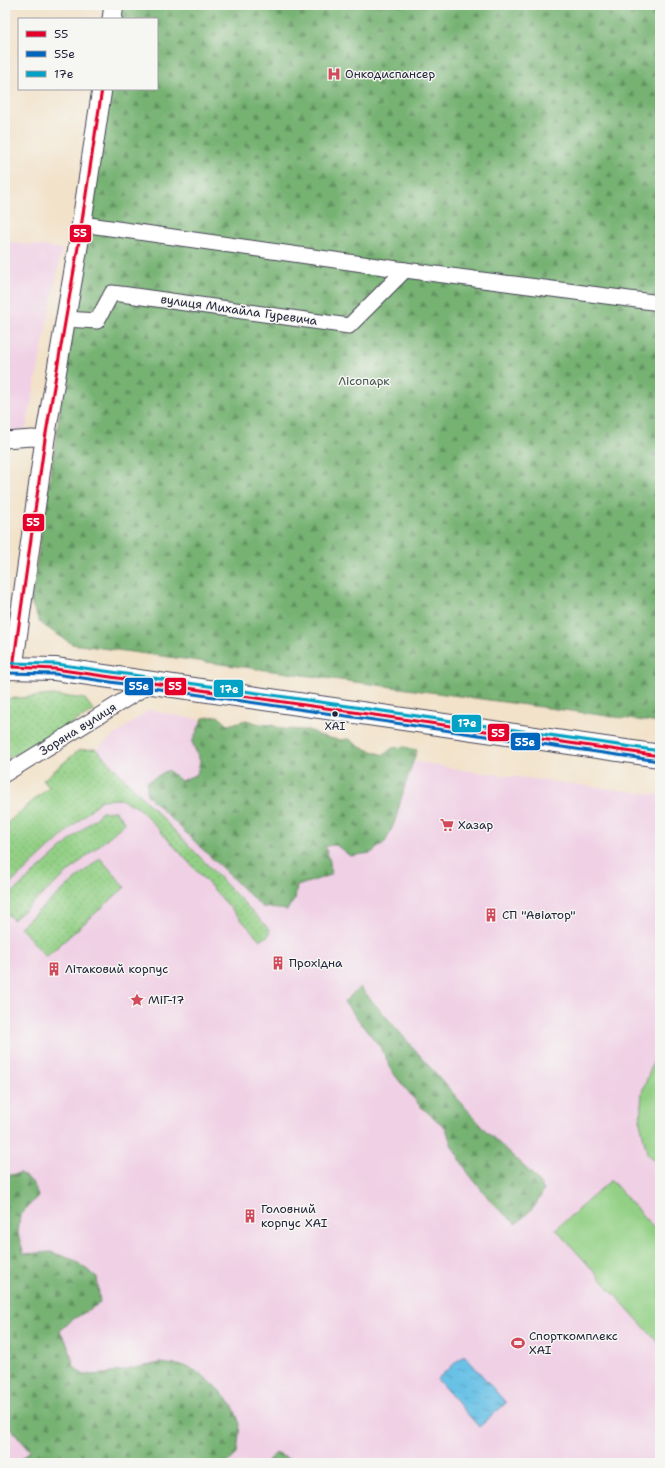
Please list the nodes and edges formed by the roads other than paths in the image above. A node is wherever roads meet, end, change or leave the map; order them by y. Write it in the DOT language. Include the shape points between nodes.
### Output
graph roads {
  1 [pos="114,5"];
  2 [pos="112,18"];
  3 [pos="102,90"];
  4 [pos="82,224"];
  5 [pos="405,270"];
  6 [pos="660,303"];
  7 [pos="66,319"];
  8 [pos="45,439"];
  9 [pos="5,440"];
  10 [pos="9,667"];
  11 [pos="152,683"];
  12 [pos="660,756"];
  13 [pos="5,774"];
  1 -- 2 [label="street"];
  3 -- 4 [label="street"];
  4 -- 5 [label="street"];
  4 -- 7 [label="street"];
  5 -- 6 [label="street"];
  5 -- 7 [label="street, вулиця Михайла Гуревича" via="350,326 112,294 97,321"];
  7 -- 8 [label="street"];
  8 -- 9 [label="street"];
  8 -- 10 [label="street"];
  10 -- 11 [label="main road" via="55,669"];
  11 -- 12 [label="main road"];
  11 -- 13 [label="street, Зоряна вулиця"];
}
